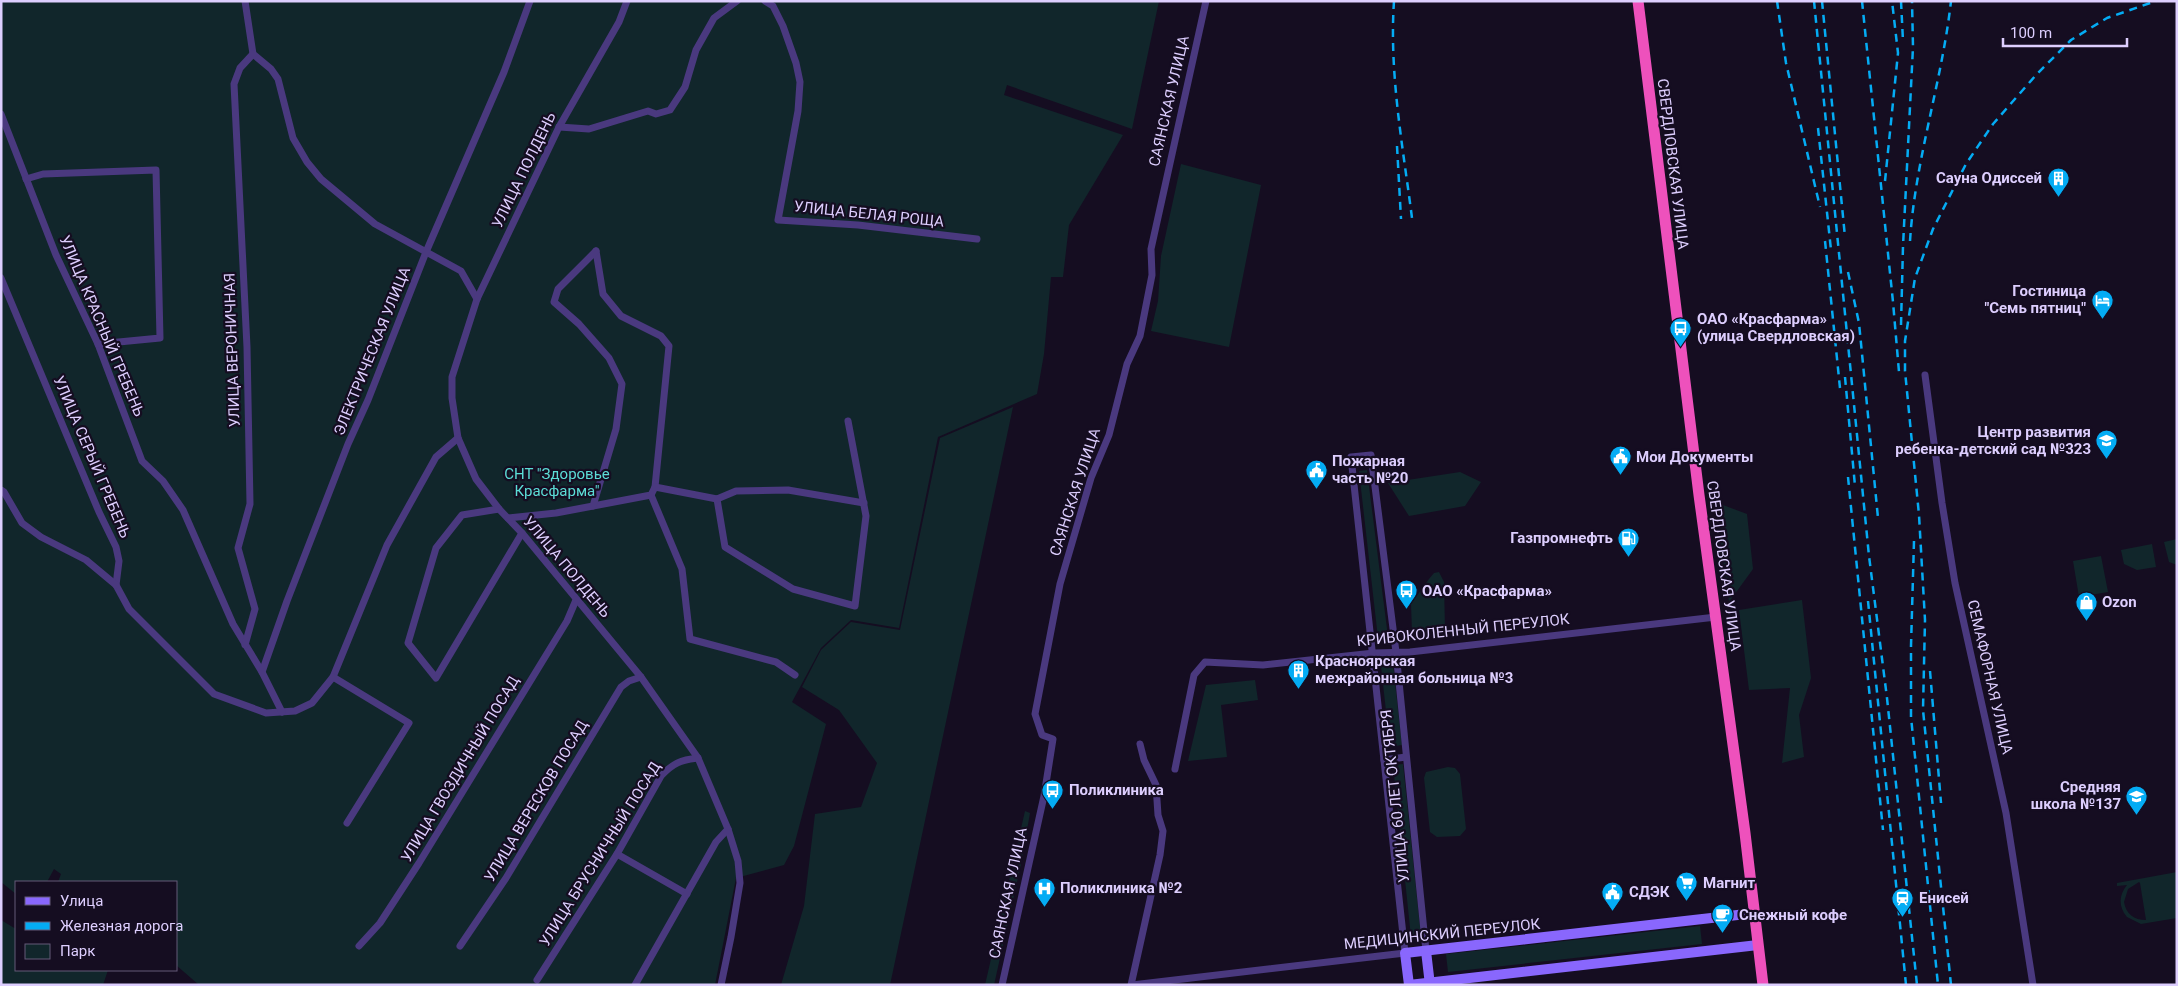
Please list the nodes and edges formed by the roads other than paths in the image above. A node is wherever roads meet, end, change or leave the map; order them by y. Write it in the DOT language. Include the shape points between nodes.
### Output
graph roads {
  1 [pos="245,1"];
  2 [pos="530,1"];
  3 [pos="627,1"];
  4 [pos="737,1"];
  5 [pos="765,1"];
  6 [pos="1206,1"];
  7 [pos="1638,1"];
  8 [pos="253,54"];
  9 [pos="1,114"];
  10 [pos="559,127"];
  11 [pos="26,179"];
  12 [pos="977,239"];
  13 [pos="426,252"];
  14 [pos="1,278"];
  15 [pos="477,299"];
  16 [pos="98,344"];
  17 [pos="1925,375"];
  18 [pos="848,421"];
  19 [pos="458,438"];
  20 [pos="655,487"];
  21 [pos="1,490"];
  22 [pos="651,495"];
  23 [pos="717,499"];
  24 [pos="864,503"];
  25 [pos="593,506"];
  26 [pos="499,509"];
  27 [pos="508,518"];
  28 [pos="522,534"];
  29 [pos="116,585"];
  30 [pos="576,600"];
  31 [pos="1716,617"];
  32 [pos="245,645"];
  33 [pos="1396,652"];
  34 [pos="1374,653"];
  35 [pos="262,672"];
  36 [pos="795,675"];
  37 [pos="333,677"];
  38 [pos="641,677"];
  39 [pos="282,712"];
  40 [pos="1140,744"];
  41 [pos="1406,757"];
  42 [pos="698,758"];
  43 [pos="1384,760"];
  44 [pos="1174,769"];
  45 [pos="347,823"];
  46 [pos="728,829"];
  47 [pos="616,854"];
  48 [pos="688,894"];
  49 [pos="1755,913"];
  50 [pos="1758,945"];
  51 [pos="359,946"];
  52 [pos="460,946"];
  53 [pos="1426,951"];
  54 [pos="1405,954"];
  55 [pos="537,980"];
  56 [pos="1430,984"];
  57 [pos="635,985"];
  58 [pos="721,985"];
  59 [pos="1002,985"];
  60 [pos="1131,985"];
  61 [pos="1408,985"];
  62 [pos="1763,985"];
  63 [pos="2033,985"];
  1 -- 8 [label="street"];
  2 -- 13 [label="street, ЭЛЕКТРИЧЕСКАЯ УЛИЦА" via="486,116"];
  3 -- 10 [label="street, УЛИЦА ПОЛДЕНЬ"];
  4 -- 10 [label="street" via="714,18 696,50 685,88 670,110 656,114 648,111 589,130"];
  5 -- 12 [label="street, УЛИЦА БЕЛАЯ РОЩА" via="773,6 783,26 800,82 798,111 778,220 858,225"];
  6 -- 59 [label="street, САЯНСКАЯ УЛИЦА" via="1151,250 1152,276 1140,336 1127,364 1109,435 1091,478 1060,584 1034,714 1042,735 1053,739 1044,796"];
  7 -- 31 [label="highway, СВЕРДЛОВСКАЯ УЛИЦА"];
  8 -- 13 [label="street" via="278,79 293,138 307,162 375,224"];
  8 -- 32 [label="street, УЛИЦА ВЕРОНИЧНАЯ" via="240,68 234,84 247,347 250,504 238,548 255,609"];
  9 -- 11 [label="street, УЛИЦА КРАСНЫЙ ГРЕБЕНЬ"];
  10 -- 15 [label="street, УЛИЦА ПОЛДЕНЬ"];
  11 -- 16 [label="street, УЛИЦА КРАСНЫЙ ГРЕБЕНЬ" via="56,255"];
  11 -- 16 [label="street" via="43,174 156,170 160,338"];
  13 -- 15 [label="street" via="461,271"];
  13 -- 35 [label="street, ЭЛЕКТРИЧЕСКАЯ УЛИЦА"];
  14 -- 29 [label="street, УЛИЦА СЕРЫЙ ГРЕБЕНЬ" via="116,547 119,561"];
  15 -- 19 [label="street, УЛИЦА ПОЛДЕНЬ" via="452,377"];
  16 -- 32 [label="street, УЛИЦА КРАСНЫЙ ГРЕБЕНЬ" via="142,461 163,481 184,510"];
  17 -- 63 [label="street, СЕМАФОРНАЯ УЛИЦА" via="1955,583 2006,813"];
  18 -- 24 [label="street"];
  19 -- 26 [label="street, УЛИЦА ПОЛДЕНЬ" via="476,479"];
  19 -- 37 [label="street" via="436,458 387,545"];
  20 -- 22 [label="street"];
  20 -- 23 [label="street"];
  20 -- 25 [label="street" via="669,346 662,336 621,316 603,294 596,251 558,289 554,302 609,358 622,384 616,429"];
  21 -- 29 [label="street" via="22,523 86,560"];
  22 -- 25 [label="street"];
  22 -- 36 [label="street" via="682,569 690,638 776,662"];
  23 -- 24 [label="street" via="736,491 788,490"];
  23 -- 24 [label="street" via="725,547 793,589 854,606 866,516"];
  25 -- 27 [label="street" via="556,514"];
  26 -- 27 [label="street, УЛИЦА ПОЛДЕНЬ"];
  26 -- 28 [label="street" via="462,515 436,548 408,643 436,678"];
  27 -- 28 [label="street, УЛИЦА ПОЛДЕНЬ"];
  28 -- 30 [label="street, УЛИЦА ПОЛДЕНЬ"];
  29 -- 39 [label="street" via="128,610 214,694 266,713"];
  30 -- 38 [label="street, УЛИЦА ПОЛДЕНЬ"];
  30 -- 51 [label="street, УЛИЦА ГВОЗДИЧНЫЙ ПОСАД" via="420,863 380,923"];
  31 -- 33 [label="street, КРИВОКОЛЕННЫЙ ПЕРЕУЛОК"];
  31 -- 49 [label="highway, СВЕРДЛОВСКАЯ УЛИЦА"];
  32 -- 35 [label="street, УЛИЦА КРАСНЫЙ ГРЕБЕНЬ"];
  33 -- 34 [label="street, КРИВОКОЛЕННЫЙ ПЕРЕУЛОК"];
  33 -- 34 [label="street, УЛИЦА 60 ЛЕТ ОКТЯБРЯ" via="1371,455 1351,457"];
  33 -- 41 [label="street, УЛИЦА 60 ЛЕТ ОКТЯБРЯ"];
  34 -- 43 [label="street, УЛИЦА 60 ЛЕТ ОКТЯБРЯ"];
  34 -- 44 [label="street, КРИВОКОЛЕННЫЙ ПЕРЕУЛОК" via="1263,665 1205,662 1194,675"];
  35 -- 39 [label="street"];
  37 -- 39 [label="street" via="312,703 295,711"];
  37 -- 45 [label="street" via="409,723"];
  38 -- 42 [label="street, УЛИЦА ПОЛДЕНЬ"];
  38 -- 52 [label="street, УЛИЦА ВЕРЕСКОВ ПОСАД" via="621,687 506,878"];
  40 -- 60 [label="street" via="1156,785 1163,832"];
  41 -- 43 [label="street"];
  41 -- 53 [label="street, УЛИЦА 60 ЛЕТ ОКТЯБРЯ"];
  42 -- 46 [label="street, УЛИЦА ПОЛДЕНЬ"];
  42 -- 47 [label="street, УЛИЦА БРУСНИЧНЫЙ ПОСАД" via="680,760 666,770"];
  43 -- 54 [label="street, УЛИЦА 60 ЛЕТ ОКТЯБРЯ"];
  46 -- 48 [label="street" via="716,842"];
  46 -- 58 [label="street, УЛИЦА ПОЛДЕНЬ" via="738,861 740,883"];
  47 -- 48 [label="street"];
  47 -- 55 [label="street, УЛИЦА БРУСНИЧНЫЙ ПОСАД"];
  48 -- 57 [label="street"];
  49 -- 50 [label="highway, СВЕРДЛОВСКАЯ УЛИЦА"];
  49 -- 53 [label="main road, МЕДИЦИНСКИЙ ПЕРЕУЛОК"];
  50 -- 56 [label="main road"];
  50 -- 62 [label="highway, СВЕРДЛОВСКАЯ УЛИЦА"];
  53 -- 54 [label="main road, МЕДИЦИНСКИЙ ПЕРЕУЛОК"];
  53 -- 56 [label="main road, УЛИЦА 60 ЛЕТ ОКТЯБРЯ"];
  54 -- 60 [label="street, МЕДИЦИНСКИЙ ПЕРЕУЛОК"];
  54 -- 61 [label="main road, УЛИЦА 60 ЛЕТ ОКТЯБРЯ"];
  56 -- 61 [label="main road"];
}
